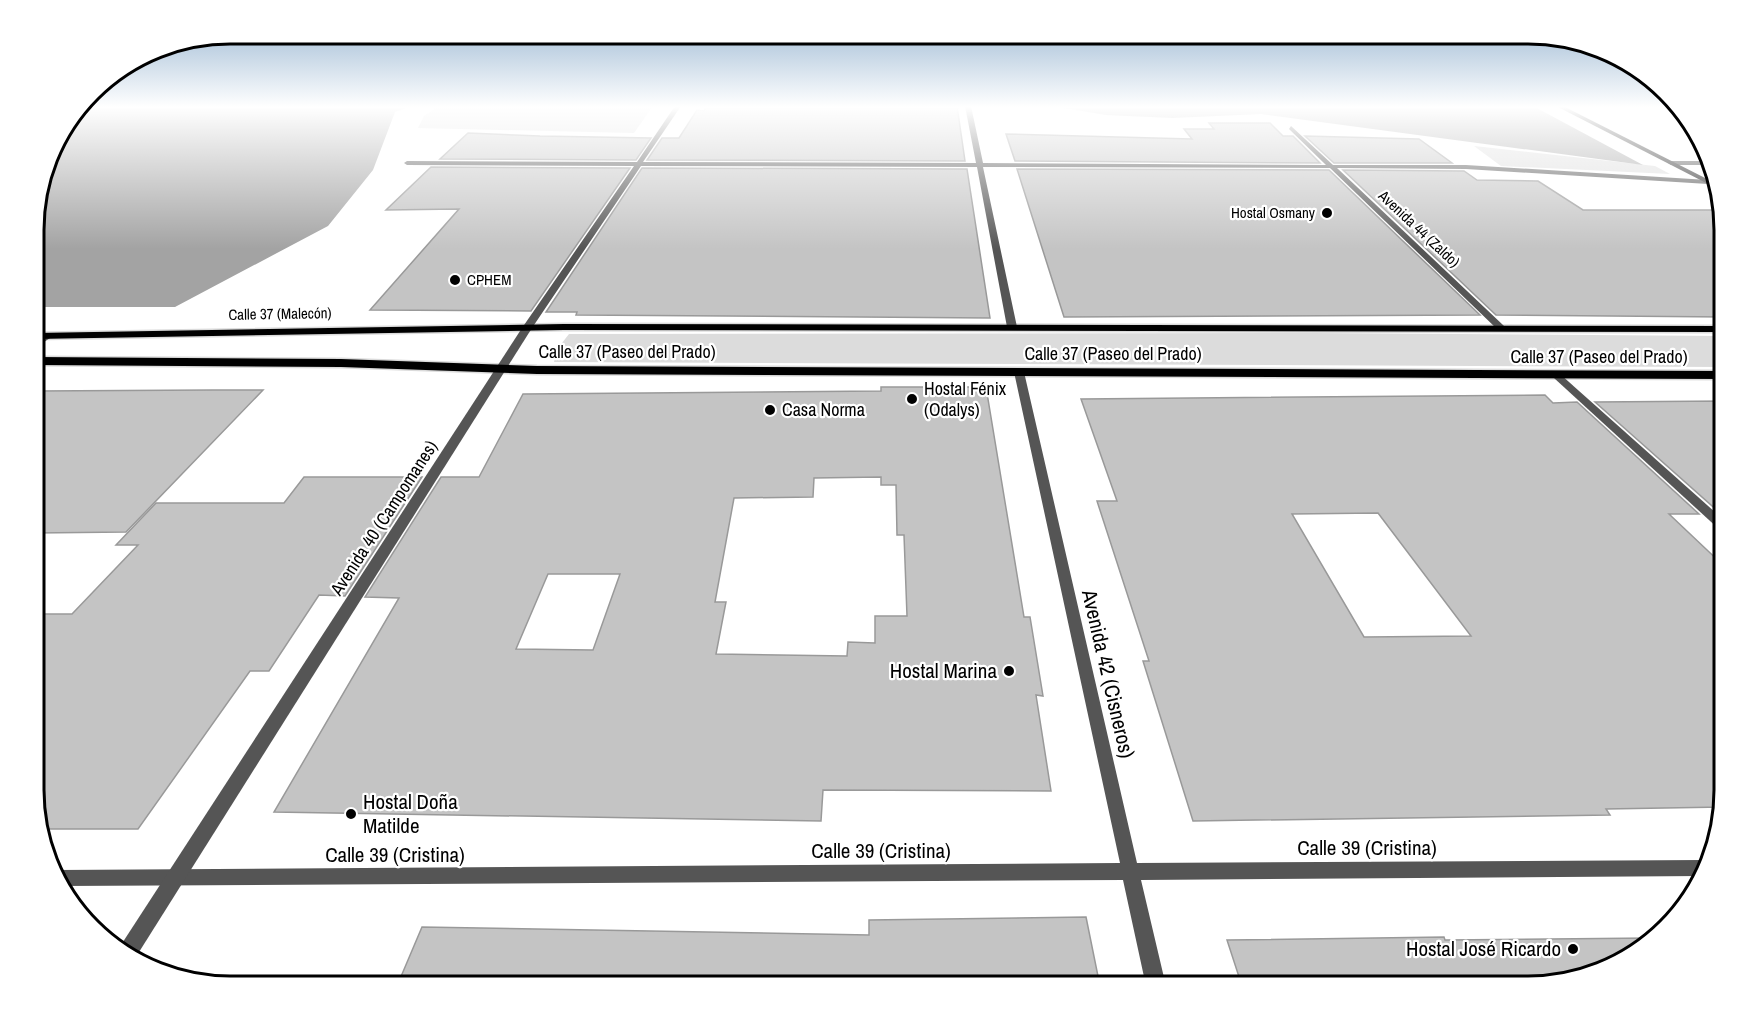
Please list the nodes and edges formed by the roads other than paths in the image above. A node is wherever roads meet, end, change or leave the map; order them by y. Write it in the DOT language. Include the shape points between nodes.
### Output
graph roads {
  1 [pos="646,154"];
  2 [pos="976,154"];
  3 [pos="1317,154"];
  4 [pos="1652,154"];
  5 [pos="407,163"];
  6 [pos="1671,163"];
  7 [pos="1702,163"];
  8 [pos="639,164"];
  9 [pos="978,165"];
  10 [pos="1330,166"];
  11 [pos="1708,182"];
  12 [pos="1708,184"];
  13 [pos="1012,327"];
  14 [pos="1500,327"];
  15 [pos="527,328"];
  16 [pos="1714,329"];
  17 [pos="47,336"];
  18 [pos="44,338"];
  19 [pos="44,361"];
  20 [pos="502,368"];
  21 [pos="1019,372"];
  22 [pos="1714,375"];
  23 [pos="1557,376"];
  24 [pos="1714,518"];
  25 [pos="1696,868"];
  26 [pos="1131,872"];
  27 [pos="66,878"];
  28 [pos="175,879"];
  29 [pos="131,947"];
  30 [pos="1154,975"];
  1 -- 8 [label="street, Avenida 40 (Campomanes)"];
  2 -- 9 [label="street"];
  3 -- 10 [label="street, Avenida 44 (Zaldo)"];
  4 -- 6 [label="main road"];
  5 -- 8 [label="street"];
  6 -- 7 [label="street"];
  6 -- 11 [label="main road"];
  8 -- 9 [label="street"];
  8 -- 15 [label="street, Avenida 40 (Campomanes)"];
  9 -- 10 [label="street"];
  9 -- 13 [label="street"];
  10 -- 12 [label="street" via="1466,167"];
  10 -- 14 [label="street, Avenida 44 (Zaldo)"];
  13 -- 14 [label="main road, Calle 37 (Paseo del Prado)"];
  13 -- 15 [label="main road, Calle 37 (Paseo del Prado)"];
  14 -- 16 [label="main road, Calle 37 (Paseo del Prado)"];
  15 -- 17 [label="main road, Calle 37 (Malecón)"];
  15 -- 20 [label="street, Avenida 40 (Campomanes)"];
  17 -- 18 [label="street"];
  19 -- 20 [label="main road"];
  20 -- 21 [label="main road, Calle 37 (Paseo del Prado)"];
  20 -- 28 [label="street, Avenida 40 (Campomanes)"];
  21 -- 23 [label="main road, Calle 37 (Paseo del Prado)"];
  21 -- 26 [label="street, Avenida 42 (Cisneros)"];
  22 -- 23 [label="main road, Calle 37 (Paseo del Prado)"];
  23 -- 24 [label="street"];
  25 -- 26 [label="street, Calle 39 (Cristina)"];
  26 -- 28 [label="street, Calle 39 (Cristina)"];
  26 -- 30 [label="street, Avenida 42 (Cisneros)"];
  27 -- 28 [label="street, Calle 39 (Cristina)"];
  28 -- 29 [label="street, Avenida 40 (Campomanes)"];
}
